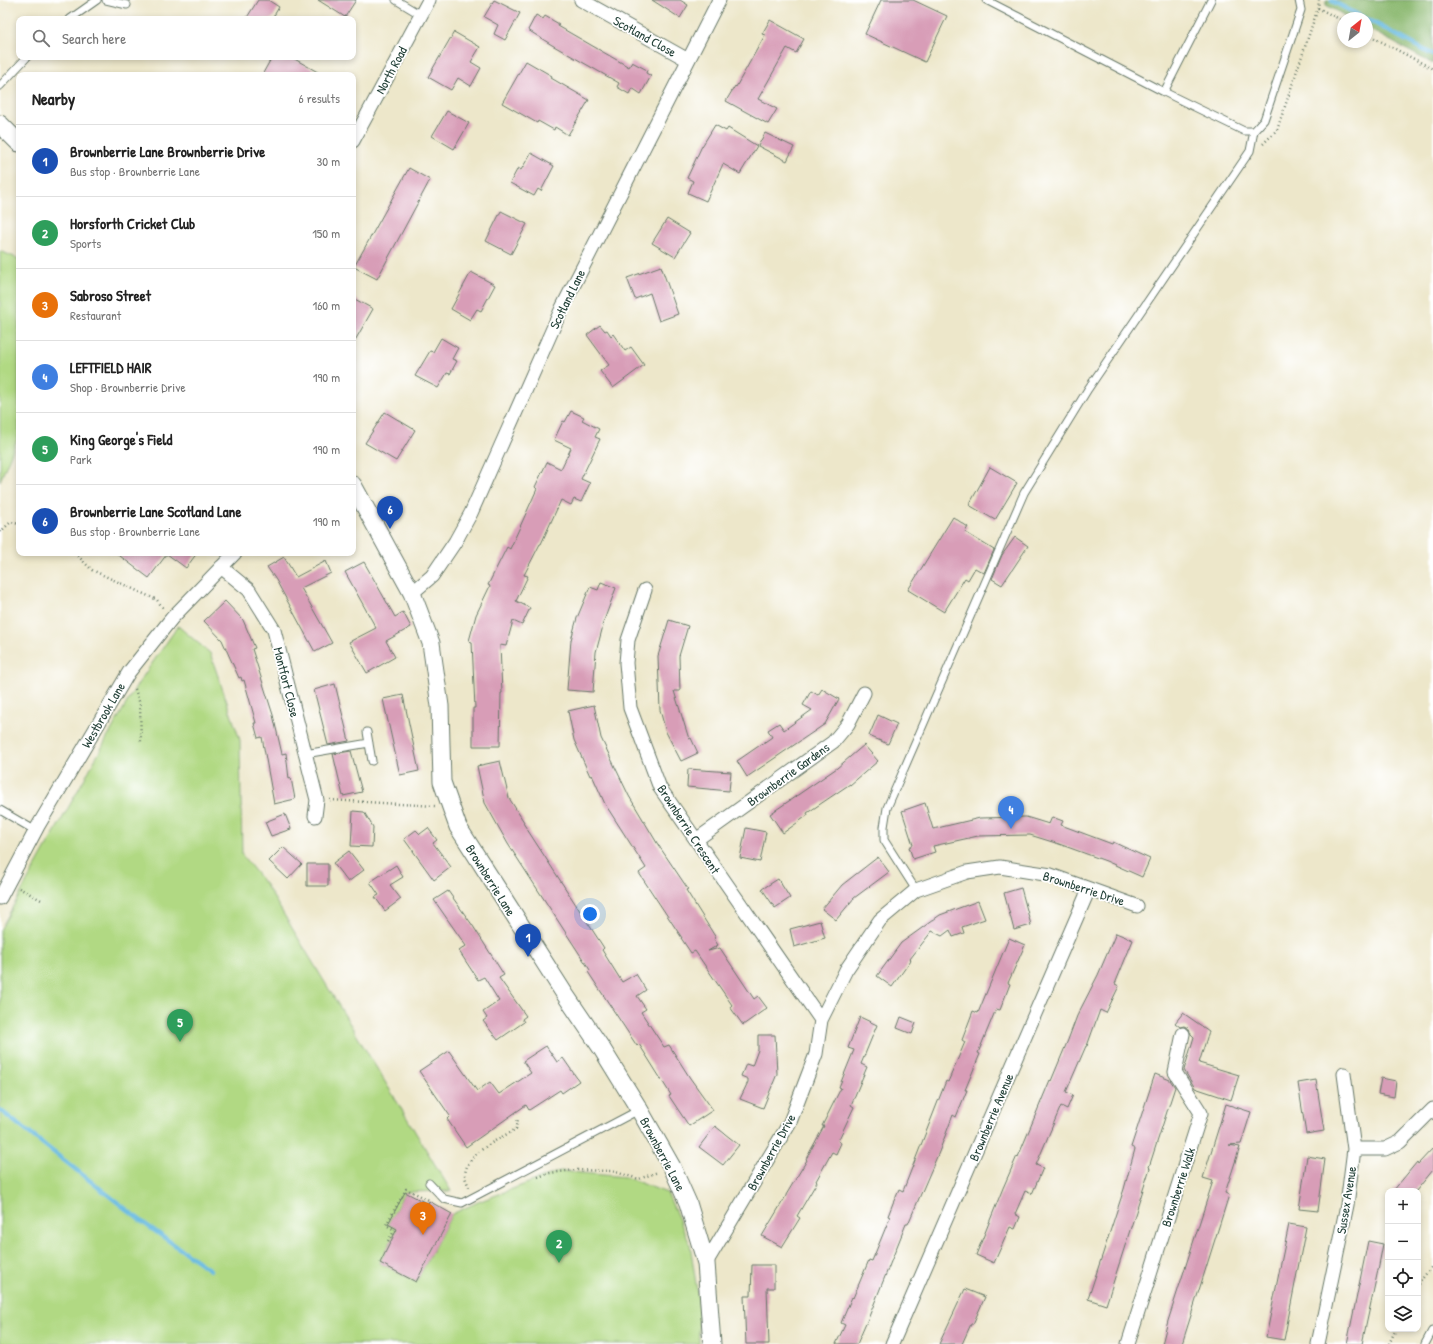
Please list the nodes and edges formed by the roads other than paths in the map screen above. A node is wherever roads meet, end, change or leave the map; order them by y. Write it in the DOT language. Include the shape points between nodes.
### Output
graph roads {
  1 [pos="97,0"];
  2 [pos="106,0"];
  3 [pos="396,0"];
  4 [pos="429,0"];
  5 [pos="581,0"];
  6 [pos="719,0"];
  7 [pos="986,0"];
  8 [pos="1211,0"];
  9 [pos="1300,0"];
  10 [pos="127,6"];
  11 [pos="421,15"];
  12 [pos="74,16"];
  13 [pos="24,60"];
  14 [pos="688,60"];
  15 [pos="0,86"];
  16 [pos="1164,92"];
  17 [pos="0,124"];
  18 [pos="1254,131"];
  19 [pos="356,135"];
  20 [pos="16,139"];
  21 [pos="356,490"];
  22 [pos="232,556"];
  23 [pos="221,566"];
  24 [pos="645,590"];
  25 [pos="412,593"];
  26 [pos="864,693"];
  27 [pos="367,732"];
  28 [pos="369,743"];
  29 [pos="305,754"];
  30 [pos="372,761"];
  31 [pos="0,810"];
  32 [pos="315,816"];
  33 [pos="36,831"];
  34 [pos="696,840"];
  35 [pos="1089,889"];
  36 [pos="916,890"];
  37 [pos="0,898"];
  38 [pos="1137,906"];
  39 [pos="821,1020"];
  40 [pos="1183,1034"];
  41 [pos="1344,1074"];
  42 [pos="639,1109"];
  43 [pos="1433,1109"];
  44 [pos="1354,1149"];
  45 [pos="429,1183"];
  46 [pos="706,1263"];
  47 [pos="1433,1331"];
  48 [pos="712,1344"];
  49 [pos="892,1344"];
  50 [pos="1128,1344"];
  51 [pos="1318,1344"];
  52 [pos="1425,1344"];
  1 -- 12 [label="lane"];
  2 -- 10 [label="lane"];
  3 -- 11 [label="lane"];
  4 -- 11 [label="street, North Road"];
  5 -- 14 [label="street, Scotland Close"];
  6 -- 14 [label="street, Scotland Lane"];
  7 -- 16 [label="lane"];
  8 -- 16 [label="lane"];
  9 -- 18 [label="lane" via="1301,10 1264,120"];
  11 -- 19 [label="street, North Road"];
  13 -- 15 [label="lane"];
  14 -- 25 [label="street, Scotland Lane" via="562,308 471,513 432,576"];
  16 -- 18 [label="lane" via="1244,131"];
  17 -- 20 [label="street"];
  18 -- 36 [label="lane" via="1250,151 1088,389 1024,493 887,808 884,840"];
  21 -- 25 [label="street, Brownberrie Lane"];
  22 -- 23 [label="street, Westbrook Lane"];
  23 -- 29 [label="street, Montfort Close" via="249,590 274,630"];
  23 -- 33 [label="street, Westbrook Lane" via="172,618 129,672"];
  24 -- 34 [label="street, Brownberrie Crescent" via="628,640 626,662 630,708 660,788"];
  25 -- 42 [label="street, Brownberrie Lane" via="431,643 440,706 442,782 458,827"];
  26 -- 34 [label="street, Brownberrie Gardens" via="848,724 833,742"];
  27 -- 28 [label="lane"];
  28 -- 29 [label="lane"];
  28 -- 30 [label="lane"];
  29 -- 32 [label="street, Montfort Close" via="317,800"];
  31 -- 33 [label="lane"];
  33 -- 37 [label="street, Westbrook Lane"];
  34 -- 39 [label="street, Brownberrie Crescent"];
  35 -- 36 [label="street, Brownberrie Drive" via="1051,875 1000,867 967,872"];
  35 -- 38 [label="street, Brownberrie Drive"];
  35 -- 49 [label="street, Brownberrie Avenue"];
  36 -- 39 [label="street, Brownberrie Drive" via="880,920 846,970"];
  39 -- 46 [label="street, Brownberrie Drive" via="816,1054 790,1122"];
  40 -- 50 [label="street, Brownberrie Walk" via="1175,1072 1201,1113"];
  41 -- 44 [label="street"];
  42 -- 45 [label="lane" via="462,1203 444,1199"];
  42 -- 46 [label="street, Brownberrie Lane" via="672,1167 688,1203"];
  43 -- 44 [label="street, Sussex Avenue" via="1400,1142 1385,1150"];
  44 -- 51 [label="street, Sussex Avenue" via="1348,1205"];
  46 -- 48 [label="street, Brownberrie Lane"];
  47 -- 52 [label="lane"];
}
